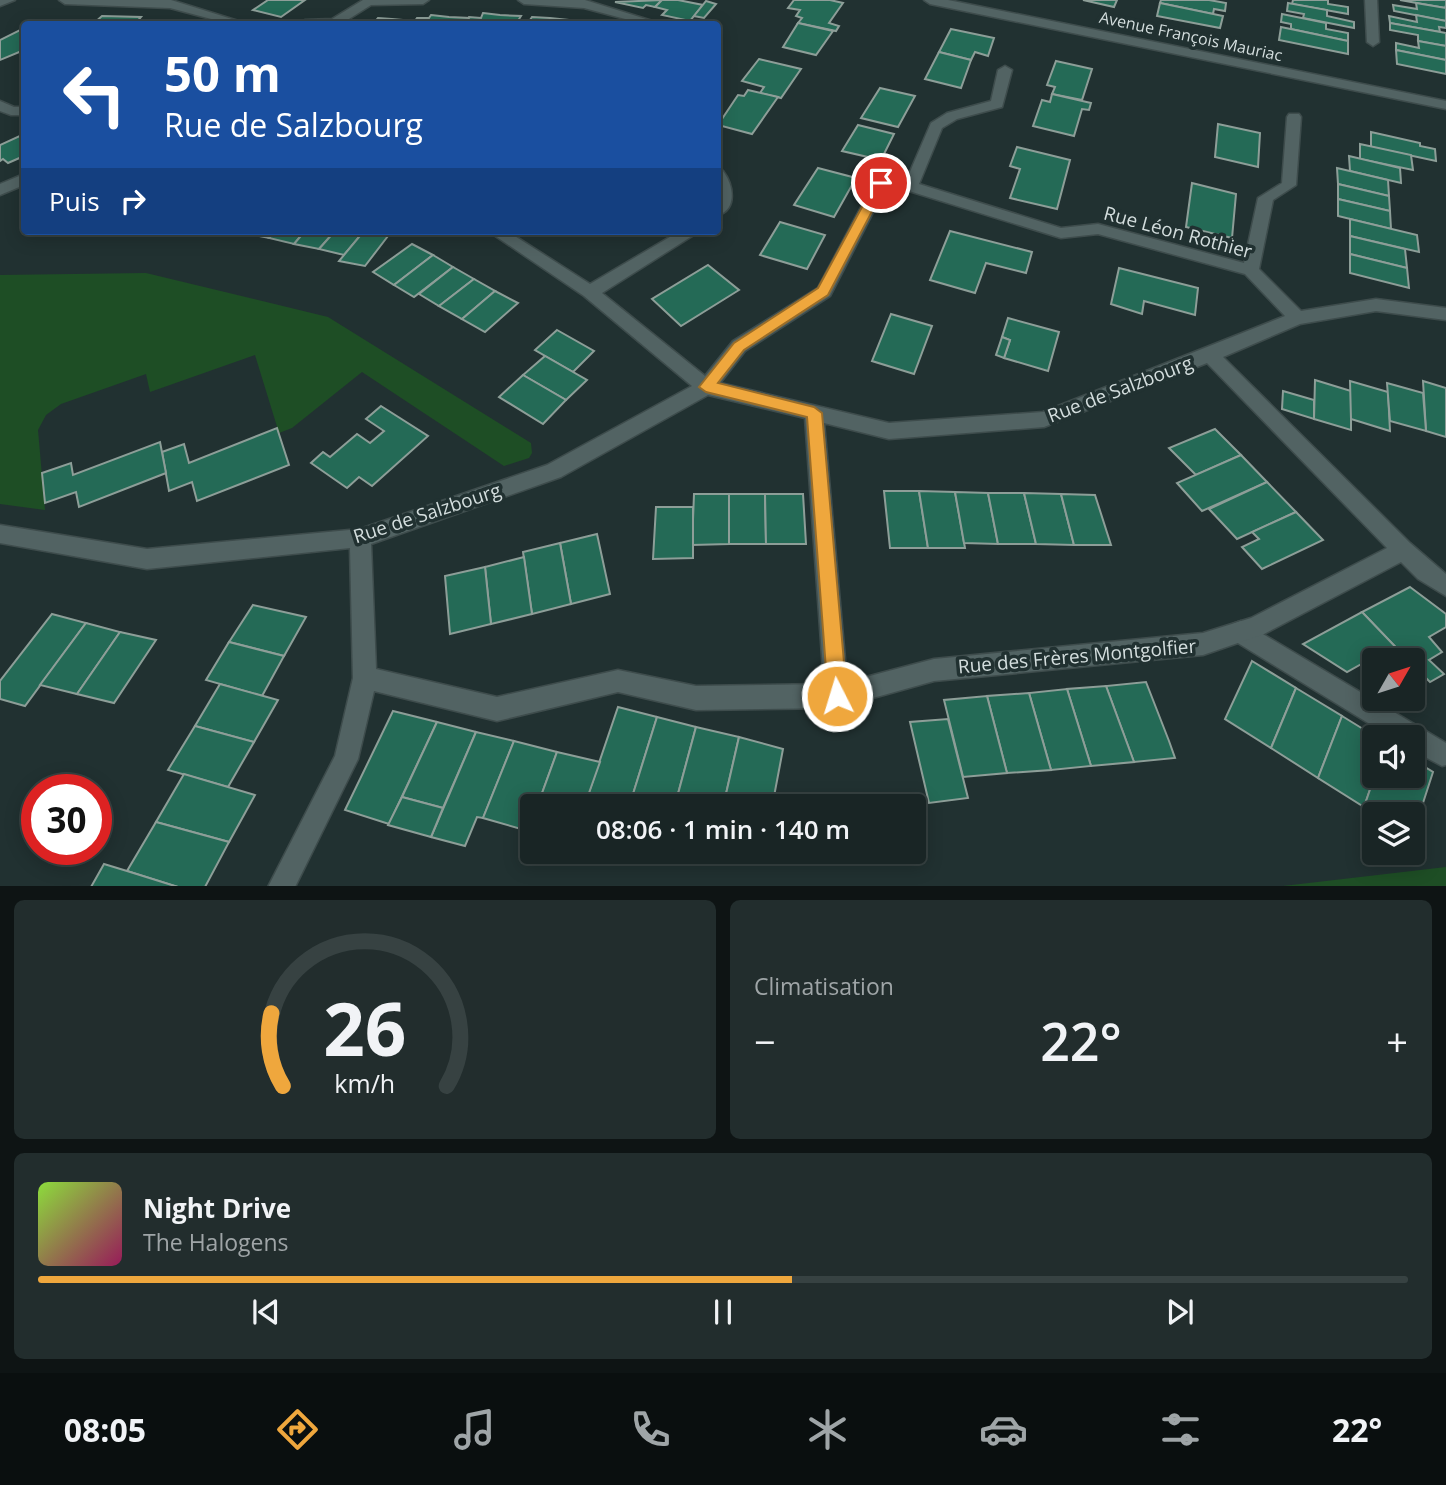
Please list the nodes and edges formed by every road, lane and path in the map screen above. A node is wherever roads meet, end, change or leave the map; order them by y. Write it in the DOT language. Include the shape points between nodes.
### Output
graph roads {
  1 [pos="9,0"];
  2 [pos="65,0"];
  3 [pos="391,0"];
  4 [pos="423,0"];
  5 [pos="524,0"];
  6 [pos="930,0"];
  7 [pos="1371,0"];
  8 [pos="119,1"];
  9 [pos="0,2"];
  10 [pos="595,3"];
  11 [pos="231,21"];
  12 [pos="340,21"];
  13 [pos="647,21"];
  14 [pos="1373,42"];
  15 [pos="1004,70"];
  16 [pos="0,105"];
  17 [pos="1446,106"];
  18 [pos="21,110"];
  19 [pos="1294,117"];
  20 [pos="721,178"];
  21 [pos="21,180"];
  22 [pos="911,186"];
  23 [pos="0,190"];
  24 [pos="721,206"];
  25 [pos="502,235"];
  26 [pos="685,235"];
  27 [pos="1251,270"];
  28 [pos="590,292"];
  29 [pos="1446,314"];
  30 [pos="1297,318"];
  31 [pos="1210,355"];
  32 [pos="706,387"];
  33 [pos="814,413"];
  34 [pos="0,534"];
  35 [pos="360,538"];
  36 [pos="1403,550"];
  37 [pos="1446,586"];
  38 [pos="1241,632"];
  39 [pos="365,678"];
  40 [pos="837,696"];
  41 [pos="1442,754"];
  42 [pos="282,886"];
  1 -- 9 [label="street"];
  2 -- 8 [label="street"];
  3 -- 4 [label="street"];
  3 -- 12 [label="street" via="368,2"];
  5 -- 10 [label="street"];
  6 -- 17 [label="street, Avenue François Mauriac"];
  7 -- 14 [label="street"];
  8 -- 11 [label="street" via="171,4"];
  10 -- 13 [label="street"];
  15 -- 22 [label="street" via="997,104 952,116 936,126"];
  16 -- 18 [label="street"];
  19 -- 27 [label="street" via="1289,185 1266,198"];
  20 -- 24 [label="street"];
  21 -- 23 [label="street"];
  22 -- 27 [label="street, Rue Léon Rothier" via="1061,233 1098,229"];
  22 -- 32 [label="street, Rue Léon Rothier" via="881,183 824,292 739,346"];
  25 -- 28 [label="street, Rue de Salzbourg"];
  26 -- 28 [label="street"];
  27 -- 30 [label="street, Rue Léon Rothier"];
  28 -- 32 [label="street, Rue de Salzbourg"];
  29 -- 30 [label="street, Rue de Salzbourg" via="1376,305"];
  30 -- 31 [label="street, Rue de Salzbourg"];
  31 -- 33 [label="street, Rue de Salzbourg" via="1044,419 889,431"];
  31 -- 36 [label="street"];
  32 -- 33 [label="street, Rue de Salzbourg"];
  32 -- 35 [label="street, Rue de Salzbourg" via="554,471"];
  33 -- 40 [label="street"];
  34 -- 35 [label="street, Rue de Salzbourg" via="147,559"];
  35 -- 39 [label="street"];
  36 -- 37 [label="street"];
  36 -- 38 [label="street, Rue des Frères Montgolfier"];
  38 -- 40 [label="street, Rue des Frères Montgolfier" via="1203,644 934,670"];
  38 -- 41 [label="street"];
  39 -- 40 [label="street, Rue des Frères Montgolfier" via="497,709 618,681 696,698"];
  39 -- 42 [label="street" via="346,759"];
}
